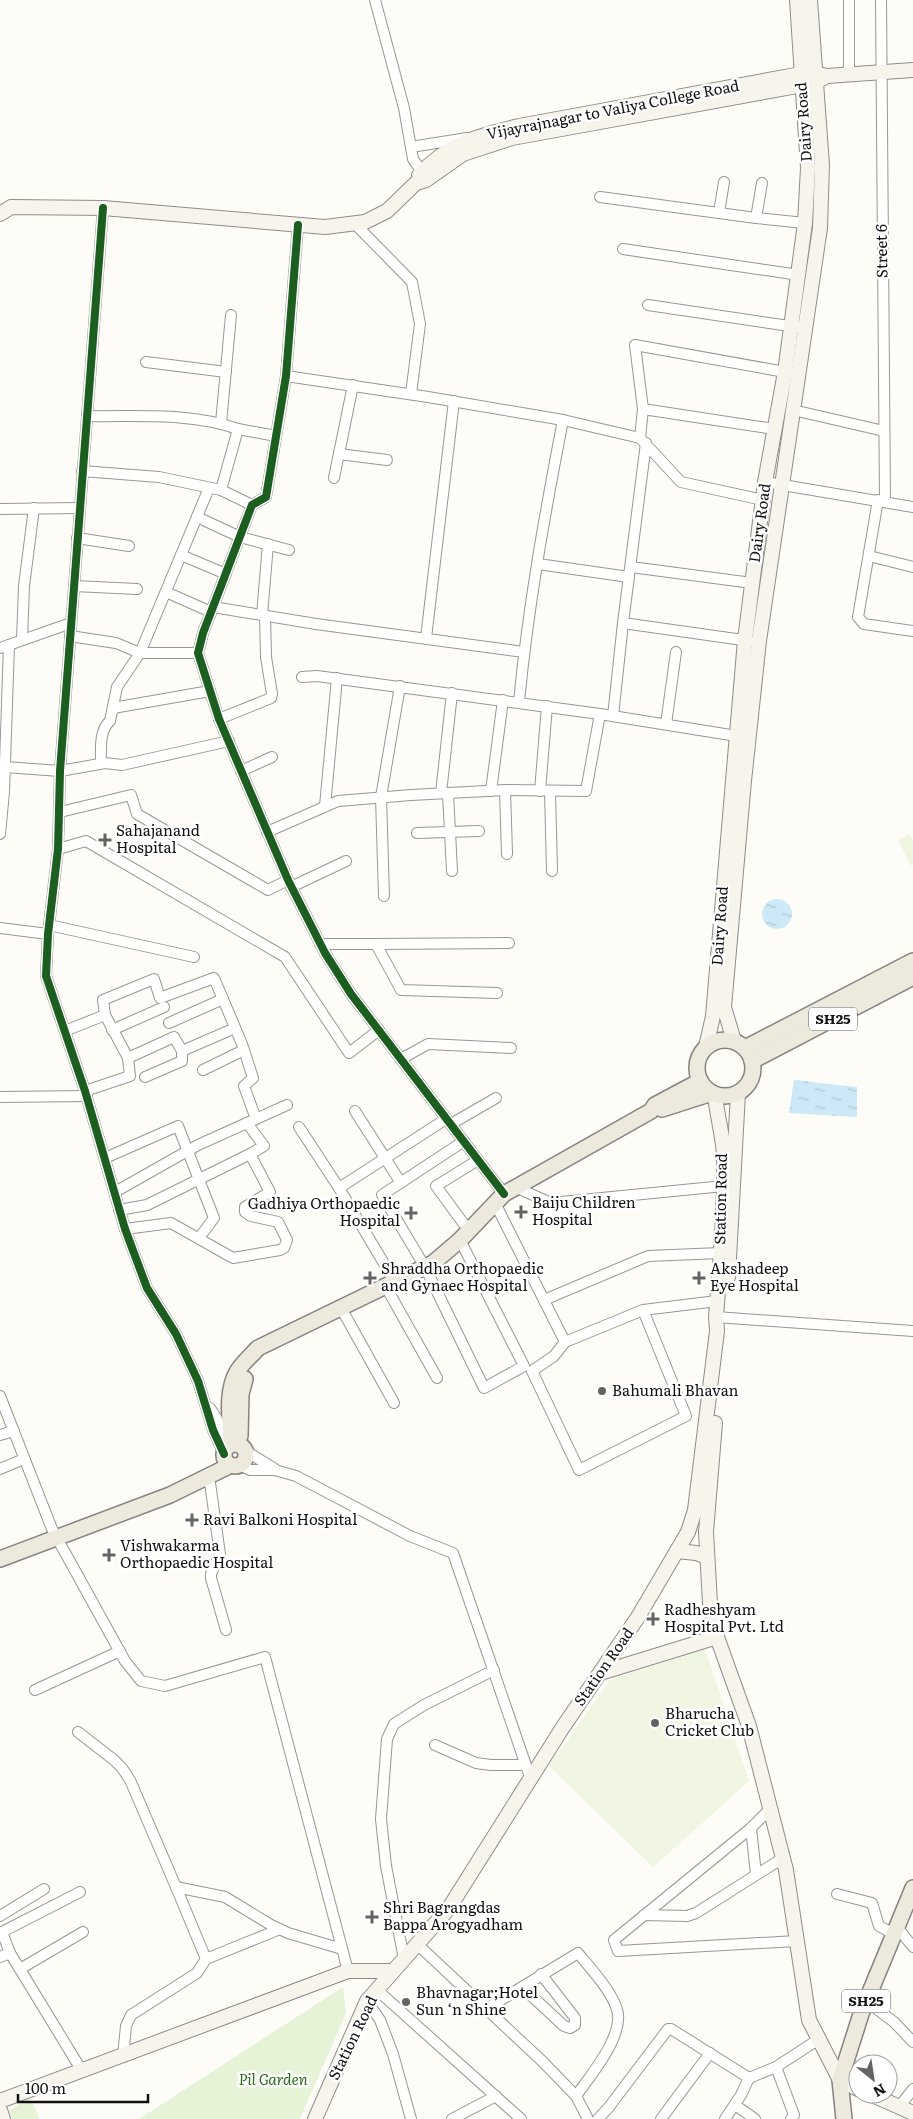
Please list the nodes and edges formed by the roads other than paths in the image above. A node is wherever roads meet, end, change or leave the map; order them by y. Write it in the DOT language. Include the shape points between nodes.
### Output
graph roads {
  1 [pos="375,0"];
  2 [pos="797,0"];
  3 [pos="810,0"];
  4 [pos="848,0"];
  5 [pos="880,0"];
  6 [pos="913,70"];
  7 [pos="880,72"];
  8 [pos="849,74"];
  9 [pos="811,78"];
  10 [pos="478,136"];
  11 [pos="411,147"];
  12 [pos="419,177"];
  13 [pos="724,182"];
  14 [pos="762,183"];
  15 [pos="600,197"];
  16 [pos="103,208"];
  17 [pos="4,209"];
  18 [pos="719,212"];
  19 [pos="756,218"];
  20 [pos="805,222"];
  21 [pos="355,224"];
  22 [pos="298,225"];
  23 [pos="623,249"];
  24 [pos="799,275"];
  25 [pos="648,305"];
  26 [pos="231,315"];
  27 [pos="790,326"];
  28 [pos="805,327"];
  29 [pos="146,362"];
  30 [pos="226,372"];
  31 [pos="785,372"];
  32 [pos="286,376"];
  33 [pos="352,386"];
  34 [pos="411,394"];
  35 [pos="454,401"];
  36 [pos="643,409"];
  37 [pos="793,410"];
  38 [pos="87,416"];
  39 [pos="564,420"];
  40 [pos="221,423"];
  41 [pos="238,429"];
  42 [pos="774,429"];
  43 [pos="884,430"];
  44 [pos="276,436"];
  45 [pos="643,440"];
  46 [pos="339,454"];
  47 [pos="386,460"];
  48 [pos="82,471"];
  49 [pos="334,478"];
  50 [pos="765,482"];
  51 [pos="781,484"];
  52 [pos="209,488"];
  53 [pos="221,490"];
  54 [pos="764,500"];
  55 [pos="882,501"];
  56 [pos="252,505"];
  57 [pos="913,507"];
  58 [pos="0,508"];
  59 [pos="34,508"];
  60 [pos="80,508"];
  61 [pos="197,517"];
  62 [pos="240,537"];
  63 [pos="77,538"];
  64 [pos="268,544"];
  65 [pos="129,546"];
  66 [pos="289,550"];
  67 [pos="181,555"];
  68 [pos="869,556"];
  69 [pos="538,564"];
  70 [pos="913,567"];
  71 [pos="630,572"];
  72 [pos="226,574"];
  73 [pos="752,583"];
  74 [pos="74,586"];
  75 [pos="137,589"];
  76 [pos="166,592"];
  77 [pos="212,609"];
  78 [pos="264,616"];
  79 [pos="71,623"];
  80 [pos="623,624"];
  81 [pos="913,631"];
  82 [pos="70,636"];
  83 [pos="426,638"];
  84 [pos="22,640"];
  85 [pos="752,641"];
  86 [pos="4,646"];
  87 [pos="524,652"];
  88 [pos="676,652"];
  89 [pos="198,653"];
  90 [pos="140,654"];
  91 [pos="302,677"];
  92 [pos="337,678"];
  93 [pos="400,686"];
  94 [pos="210,691"];
  95 [pos="452,693"];
  96 [pos="502,700"];
  97 [pos="518,702"];
  98 [pos="547,706"];
  99 [pos="113,708"];
  100 [pos="600,714"];
  101 [pos="613,716"];
  102 [pos="219,719"];
  103 [pos="666,724"];
  104 [pos="742,737"];
  105 [pos="229,741"];
  106 [pos="3,748"];
  107 [pos="272,757"];
  108 [pos="101,763"];
  109 [pos="6,767"];
  110 [pos="241,770"];
  111 [pos="60,771"];
  112 [pos="505,790"];
  113 [pos="491,791"];
  114 [pos="545,791"];
  115 [pos="2,792"];
  116 [pos="445,793"];
  117 [pos="381,797"];
  118 [pos="325,806"];
  119 [pos="60,812"];
  120 [pos="479,831"];
  121 [pos="267,832"];
  122 [pos="449,832"];
  123 [pos="417,833"];
  124 [pos="0,834"];
  125 [pos="58,849"];
  126 [pos="507,854"];
  127 [pos="346,861"];
  128 [pos="452,871"];
  129 [pos="552,871"];
  130 [pos="290,884"];
  131 [pos="384,896"];
  132 [pos="0,928"];
  133 [pos="49,929"];
  134 [pos="509,943"];
  135 [pos="320,944"];
  136 [pos="376,944"];
  137 [pos="194,957"];
  138 [pos="913,961"];
  139 [pos="913,977"];
  140 [pos="497,993"];
  141 [pos="223,999"];
  142 [pos="162,1002"];
  143 [pos="105,1015"];
  144 [pos="170,1023"];
  145 [pos="235,1028"];
  146 [pos="112,1030"];
  147 [pos="379,1030"];
  148 [pos="65,1031"];
  149 [pos="174,1037"];
  150 [pos="706,1047"];
  151 [pos="511,1048"];
  152 [pos="244,1050"];
  153 [pos="744,1050"];
  154 [pos="182,1051"];
  155 [pos="128,1058"];
  156 [pos="401,1059"];
  157 [pos="203,1070"];
  158 [pos="145,1077"];
  159 [pos="700,1081"];
  160 [pos="738,1093"];
  161 [pos="86,1094"];
  162 [pos="714,1094"];
  163 [pos="0,1097"];
  164 [pos="496,1098"];
  165 [pos="286,1106"];
  166 [pos="355,1110"];
  167 [pos="651,1111"];
  168 [pos="252,1121"];
  169 [pos="448,1122"];
  170 [pos="299,1127"];
  171 [pos="464,1141"];
  172 [pos="188,1150"];
  173 [pos="250,1154"];
  174 [pos="385,1157"];
  175 [pos="105,1158"];
  176 [pos="478,1160"];
  177 [pos="200,1179"];
  178 [pos="400,1183"];
  179 [pos="724,1186"];
  180 [pos="339,1188"];
  181 [pos="115,1192"];
  182 [pos="504,1195"];
  183 [pos="120,1210"];
  184 [pos="125,1229"];
  185 [pos="464,1236"];
  186 [pos="199,1238"];
  187 [pos="720,1253"];
  188 [pos="425,1267"];
  189 [pos="391,1284"];
  190 [pos="544,1300"];
  191 [pos="717,1301"];
  192 [pos="340,1308"];
  193 [pos="643,1310"];
  194 [pos="720,1317"];
  195 [pos="913,1331"];
  196 [pos="565,1342"];
  197 [pos="437,1378"];
  198 [pos="0,1396"];
  199 [pos="394,1403"];
  200 [pos="14,1431"];
  201 [pos="0,1435"];
  202 [pos="233,1454"];
  203 [pos="24,1459"];
  204 [pos="0,1470"];
  205 [pos="275,1470"];
  206 [pos="209,1476"];
  207 [pos="54,1533"];
  208 [pos="0,1549"];
  209 [pos="677,1551"];
  210 [pos="708,1557"];
  211 [pos="0,1559"];
  212 [pos="226,1630"];
  213 [pos="717,1637"];
  214 [pos="120,1651"];
  215 [pos="494,1670"];
  216 [pos="600,1673"];
  217 [pos="34,1690"];
  218 [pos="78,1732"];
  219 [pos="435,1745"];
  220 [pos="525,1764"];
  221 [pos="531,1780"];
  222 [pos="770,1809"];
  223 [pos="751,1828"];
  224 [pos="783,1858"];
  225 [pos="756,1874"];
  226 [pos="176,1887"];
  227 [pos="913,1888"];
  228 [pos="44,1889"];
  229 [pos="80,1892"];
  230 [pos="837,1894"];
  231 [pos="0,1916"];
  232 [pos="644,1916"];
  233 [pos="280,1929"];
  234 [pos="1,1931"];
  235 [pos="895,1931"];
  236 [pos="83,1932"];
  237 [pos="797,1941"];
  238 [pos="417,1944"];
  239 [pos="913,1947"];
  240 [pos="342,1949"];
  241 [pos="5,1955"];
  242 [pos="206,1959"];
  243 [pos="404,1959"];
  244 [pos="20,1969"];
  245 [pos="393,1971"];
  246 [pos="348,1972"];
  247 [pos="541,1974"];
  248 [pos="522,1987"];
  249 [pos="376,1989"];
  250 [pos="367,2001"];
  251 [pos="866,2002"];
  252 [pos="486,2009"];
  253 [pos="818,2039"];
  254 [pos="913,2042"];
  255 [pos="710,2053"];
  256 [pos="123,2056"];
  257 [pos="776,2067"];
  258 [pos="82,2071"];
  259 [pos="749,2078"];
  260 [pos="840,2080"];
  261 [pos="848,2084"];
  262 [pos="913,2089"];
  263 [pos="496,2096"];
  264 [pos="576,2096"];
  265 [pos="0,2102"];
  266 [pos="892,2104"];
  267 [pos="734,2105"];
  268 [pos="899,2107"];
  269 [pos="913,2113"];
  270 [pos="409,2118"];
  271 [pos="793,2118"];
  272 [pos="315,2119"];
  273 [pos="452,2119"];
  274 [pos="521,2119"];
  275 [pos="588,2119"];
  276 [pos="598,2119"];
  277 [pos="661,2119"];
  278 [pos="725,2119"];
  279 [pos="756,2119"];
  280 [pos="844,2119"];
  1 -- 11 [label="street"];
  2 -- 9 [label="main road, Dairy Road"];
  3 -- 9 [label="main road, Dairy Road"];
  4 -- 8 [label="street"];
  5 -- 7 [label="street, Street 6"];
  6 -- 7 [label="main road, Vijayrajnagar to Valiya College Road"];
  7 -- 8 [label="main road, Vijayrajnagar to Valiya College Road"];
  7 -- 43 [label="street, Street 6"];
  8 -- 9 [label="main road, Vijayrajnagar to Valiya College Road"];
  9 -- 10 [label="main road, Vijayrajnagar to Valiya College Road" via="519,126"];
  9 -- 12 [label="main road, Vijayrajnagar to Valiya College Road" via="512,138 463,154 426,180"];
  9 -- 20 [label="main road, Dairy Road"];
  9 -- 28 [label="main road, Dairy Road" via="822,165 822,194"];
  10 -- 11 [label="street"];
  10 -- 12 [label="main road, Vijayrajnagar to Valiya College Road" via="441,155"];
  11 -- 12 [label="street"];
  12 -- 21 [label="main road, Vijayrajnagar to Valiya College Road" via="387,211"];
  13 -- 18 [label="street"];
  14 -- 19 [label="street"];
  15 -- 18 [label="street"];
  16 -- 17 [label="main road, Vijayrajnagar to Valiya College Road"];
  16 -- 22 [label="main road, Vijayrajnagar to Valiya College Road"];
  16 -- 38 [label="street"];
  18 -- 19 [label="street"];
  19 -- 20 [label="street"];
  20 -- 24 [label="main road, Dairy Road"];
  21 -- 22 [label="main road, Vijayrajnagar to Valiya College Road" via="325,228"];
  21 -- 34 [label="street" via="412,282 420,324"];
  22 -- 32 [label="street"];
  23 -- 24 [label="street"];
  24 -- 27 [label="main road, Dairy Road"];
  25 -- 27 [label="street"];
  26 -- 30 [label="street"];
  27 -- 28 [label="street"];
  27 -- 31 [label="main road, Dairy Road"];
  28 -- 37 [label="main road, Dairy Road"];
  29 -- 30 [label="street"];
  30 -- 40 [label="street"];
  31 -- 36 [label="street" via="635,345"];
  31 -- 42 [label="main road, Dairy Road"];
  32 -- 33 [label="street"];
  32 -- 44 [label="street"];
  33 -- 34 [label="street"];
  33 -- 46 [label="street"];
  34 -- 35 [label="street"];
  35 -- 39 [label="street"];
  35 -- 83 [label="street"];
  36 -- 42 [label="street"];
  36 -- 45 [label="street"];
  37 -- 43 [label="street"];
  37 -- 51 [label="main road, Dairy Road"];
  38 -- 40 [label="street" via="182,417"];
  38 -- 48 [label="street"];
  39 -- 45 [label="street"];
  39 -- 69 [label="street"];
  40 -- 41 [label="street"];
  41 -- 44 [label="street"];
  41 -- 53 [label="street"];
  42 -- 50 [label="main road, Dairy Road"];
  43 -- 55 [label="street, Street 6"];
  44 -- 56 [label="street" via="266,497"];
  45 -- 54 [label="street" via="681,482"];
  45 -- 71 [label="street"];
  46 -- 47 [label="street"];
  46 -- 49 [label="street"];
  48 -- 52 [label="street" via="159,477"];
  48 -- 60 [label="street"];
  50 -- 51 [label="street"];
  50 -- 54 [label="main road, Dairy Road"];
  51 -- 55 [label="street"];
  51 -- 85 [label="main road, Dairy Road"];
  52 -- 53 [label="street"];
  52 -- 61 [label="street"];
  53 -- 56 [label="street"];
  54 -- 73 [label="main road, Dairy Road"];
  55 -- 57 [label="street"];
  55 -- 68 [label="street, Street 6"];
  56 -- 62 [label="street"];
  58 -- 59 [label="street"];
  59 -- 60 [label="street"];
  59 -- 84 [label="street" via="24,586"];
  60 -- 63 [label="street"];
  61 -- 62 [label="street"];
  61 -- 67 [label="street"];
  62 -- 64 [label="street"];
  62 -- 72 [label="street"];
  63 -- 65 [label="street"];
  63 -- 74 [label="street"];
  64 -- 66 [label="street"];
  64 -- 78 [label="street"];
  67 -- 72 [label="street"];
  67 -- 76 [label="street"];
  68 -- 70 [label="street"];
  68 -- 81 [label="street, Street 6" via="858,617 864,624"];
  69 -- 71 [label="street"];
  69 -- 87 [label="street"];
  71 -- 73 [label="street"];
  71 -- 80 [label="street"];
  72 -- 77 [label="street"];
  73 -- 85 [label="main road, Dairy Road"];
  74 -- 75 [label="street"];
  74 -- 79 [label="street"];
  76 -- 77 [label="street"];
  76 -- 90 [label="street"];
  77 -- 78 [label="street"];
  77 -- 89 [label="street"];
  78 -- 83 [label="street"];
  78 -- 102 [label="street" via="271,698"];
  79 -- 82 [label="street"];
  79 -- 84 [label="street"];
  80 -- 85 [label="street"];
  80 -- 101 [label="street"];
  82 -- 90 [label="street" via="116,643"];
  82 -- 111 [label="street"];
  83 -- 87 [label="street"];
  84 -- 86 [label="street"];
  85 -- 104 [label="main road, Dairy Road"];
  86 -- 106 [label="street"];
  87 -- 97 [label="street"];
  88 -- 103 [label="street"];
  89 -- 90 [label="street"];
  89 -- 94 [label="street"];
  90 -- 99 [label="street" via="117,688"];
  91 -- 92 [label="street"];
  92 -- 93 [label="street"];
  92 -- 118 [label="street"];
  93 -- 95 [label="street"];
  93 -- 117 [label="street"];
  94 -- 99 [label="street"];
  94 -- 102 [label="street"];
  95 -- 96 [label="street"];
  95 -- 116 [label="street"];
  96 -- 97 [label="street"];
  96 -- 113 [label="street"];
  97 -- 98 [label="street"];
  98 -- 100 [label="street"];
  98 -- 114 [label="street"];
  99 -- 108 [label="street" via="101,742"];
  100 -- 101 [label="street"];
  100 -- 114 [label="street" via="586,791"];
  101 -- 103 [label="street"];
  102 -- 105 [label="street"];
  103 -- 104 [label="street"];
  104 -- 150 [label="main road, Dairy Road" via="713,1016"];
  104 -- 153 [label="main road, Dairy Road" via="724,1007"];
  105 -- 108 [label="street" via="122,765"];
  105 -- 110 [label="street"];
  106 -- 109 [label="street"];
  107 -- 110 [label="street"];
  108 -- 111 [label="street"];
  109 -- 111 [label="street"];
  109 -- 115 [label="street"];
  110 -- 121 [label="street"];
  111 -- 119 [label="street"];
  112 -- 113 [label="street"];
  112 -- 114 [label="street"];
  112 -- 126 [label="street"];
  113 -- 116 [label="street"];
  114 -- 129 [label="street"];
  115 -- 124 [label="street"];
  116 -- 117 [label="street"];
  116 -- 122 [label="street"];
  117 -- 118 [label="street" via="338,801"];
  117 -- 131 [label="street"];
  118 -- 121 [label="street"];
  119 -- 125 [label="street"];
  119 -- 130 [label="street" via="131,795 137,814 268,890"];
  120 -- 122 [label="street"];
  121 -- 130 [label="street"];
  122 -- 123 [label="street"];
  122 -- 128 [label="street"];
  125 -- 133 [label="street"];
  125 -- 147 [label="street" via="86,841 285,957 349,1054"];
  127 -- 130 [label="street"];
  130 -- 135 [label="street"];
  132 -- 133 [label="street"];
  133 -- 137 [label="street"];
  133 -- 148 [label="street" via="46,976"];
  134 -- 136 [label="street"];
  135 -- 136 [label="street"];
  135 -- 147 [label="street" via="351,994"];
  136 -- 140 [label="street" via="401,990"];
  138 -- 153 [label="main road"];
  139 -- 153 [label="main road, SH25"];
  141 -- 142 [label="street" via="214,978"];
  141 -- 144 [label="street"];
  141 -- 145 [label="street"];
  142 -- 143 [label="street" via="154,979 103,1000"];
  142 -- 144 [label="street"];
  142 -- 146 [label="street"];
  143 -- 146 [label="street"];
  143 -- 148 [label="street"];
  144 -- 149 [label="street"];
  145 -- 152 [label="street"];
  145 -- 154 [label="street"];
  146 -- 155 [label="street"];
  147 -- 156 [label="street"];
  148 -- 161 [label="street"];
  149 -- 154 [label="street"];
  149 -- 155 [label="street"];
  150 -- 153 [label="main road" via="724,1040"];
  150 -- 159 [label="main road" via="697,1063"];
  151 -- 156 [label="street" via="428,1044"];
  152 -- 157 [label="street"];
  152 -- 168 [label="street" via="253,1078 244,1086"];
  153 -- 160 [label="main road" via="753,1070 751,1080"];
  154 -- 158 [label="street" via="182,1061"];
  155 -- 161 [label="street" via="130,1076"];
  156 -- 169 [label="street"];
  159 -- 162 [label="main road"];
  159 -- 167 [label="main road" via="655,1105"];
  160 -- 162 [label="main road" via="728,1096"];
  160 -- 194 [label="main road" via="731,1251"];
  161 -- 163 [label="street"];
  161 -- 175 [label="street"];
  162 -- 167 [label="main road"];
  162 -- 179 [label="main road, Station Road" via="722,1136"];
  164 -- 169 [label="street"];
  165 -- 168 [label="street"];
  166 -- 174 [label="street"];
  167 -- 182 [label="main road"];
  168 -- 172 [label="street"];
  168 -- 173 [label="street" via="264,1146"];
  169 -- 171 [label="street"];
  169 -- 174 [label="street"];
  170 -- 180 [label="street"];
  171 -- 176 [label="street"];
  171 -- 178 [label="street"];
  172 -- 175 [label="street" via="178,1126"];
  172 -- 177 [label="street"];
  172 -- 181 [label="street"];
  173 -- 177 [label="street"];
  173 -- 186 [label="street" via="270,1192 245,1207 245,1212 278,1222 288,1240 284,1248 234,1258"];
  174 -- 178 [label="street"];
  174 -- 180 [label="street"];
  175 -- 181 [label="street"];
  176 -- 182 [label="street"];
  176 -- 185 [label="street" via="436,1186"];
  177 -- 183 [label="street" via="147,1205"];
  177 -- 186 [label="street" via="214,1218"];
  178 -- 188 [label="street" via="382,1195"];
  179 -- 182 [label="street" via="551,1203"];
  179 -- 187 [label="main road, Station Road"];
  180 -- 189 [label="street"];
  181 -- 183 [label="street"];
  182 -- 185 [label="main road"];
  182 -- 190 [label="street"];
  183 -- 184 [label="street"];
  184 -- 186 [label="street" via="172,1223"];
  184 -- 202 [label="street" via="147,1288 176,1334 198,1380 213,1430"];
  185 -- 188 [label="main road"];
  185 -- 188 [label="street" via="524,1366 484,1388"];
  187 -- 190 [label="street" via="648,1256"];
  187 -- 191 [label="main road, Station Road"];
  188 -- 189 [label="main road"];
  189 -- 192 [label="main road"];
  189 -- 197 [label="street"];
  190 -- 196 [label="street"];
  191 -- 193 [label="street"];
  191 -- 194 [label="main road, Station Road"];
  192 -- 199 [label="street"];
  192 -- 202 [label="main road" via="258,1348 237,1372 230,1402"];
  193 -- 196 [label="street"];
  193 -- 196 [label="street" via="686,1416 580,1470 532,1371 554,1356"];
  194 -- 195 [label="street"];
  194 -- 209 [label="main road, Station Road" via="695,1510"];
  194 -- 210 [label="main road" via="706,1532"];
  198 -- 200 [label="street"];
  200 -- 201 [label="street"];
  200 -- 203 [label="street"];
  202 -- 205 [label="street"];
  202 -- 205 [label="street" via="250,1470"];
  202 -- 206 [label="main road"];
  202 -- 207 [label="main road" via="210,1468"];
  203 -- 204 [label="street"];
  203 -- 207 [label="street"];
  205 -- 215 [label="street" via="296,1476 410,1536 453,1553"];
  206 -- 207 [label="main road" via="170,1495"];
  206 -- 212 [label="street" via="220,1554 211,1578"];
  207 -- 208 [label="main road"];
  207 -- 211 [label="main road"];
  207 -- 214 [label="street"];
  209 -- 210 [label="main road"];
  209 -- 216 [label="main road, Station Road"];
  210 -- 213 [label="main road" via="710,1603"];
  213 -- 216 [label="main road"];
  213 -- 222 [label="main road" via="749,1726"];
  214 -- 217 [label="street"];
  214 -- 240 [label="street" via="141,1681 165,1686 265,1657"];
  215 -- 220 [label="street"];
  215 -- 243 [label="street" via="394,1724 387,1739 381,1819 386,1866"];
  216 -- 221 [label="main road, Station Road"];
  218 -- 226 [label="street" via="122,1768 130,1780"];
  219 -- 220 [label="street" via="476,1763"];
  220 -- 221 [label="street"];
  221 -- 238 [label="main road, Station Road" via="449,1908"];
  222 -- 223 [label="street"];
  222 -- 224 [label="main road"];
  223 -- 225 [label="street"];
  223 -- 232 [label="street"];
  224 -- 225 [label="street"];
  224 -- 237 [label="main road"];
  225 -- 232 [label="street" via="692,1915"];
  226 -- 233 [label="street" via="226,1896"];
  226 -- 242 [label="street"];
  227 -- 235 [label="main road, SH25"];
  228 -- 231 [label="street"];
  229 -- 234 [label="street"];
  230 -- 235 [label="street" via="872,1903 880,1926"];
  232 -- 237 [label="street" via="614,1940 618,1951"];
  233 -- 240 [label="street"];
  233 -- 242 [label="street"];
  234 -- 241 [label="street"];
  235 -- 239 [label="street"];
  235 -- 251 [label="main road, SH25"];
  236 -- 244 [label="street"];
  237 -- 253 [label="main road" via="809,2020"];
  238 -- 243 [label="main road, Station Road"];
  238 -- 252 [label="street"];
  240 -- 246 [label="street"];
  241 -- 244 [label="street"];
  242 -- 256 [label="street" via="197,1974 131,2015 126,2026"];
  243 -- 245 [label="main road, Station Road"];
  244 -- 258 [label="street"];
  245 -- 246 [label="main road"];
  245 -- 249 [label="main road, Station Road"];
  246 -- 256 [label="main road"];
  247 -- 248 [label="street"];
  247 -- 248 [label="street" via="575,2018 573,2027 564,2026"];
  247 -- 264 [label="street" via="578,1953 607,1989 618,2014 614,2039"];
  248 -- 252 [label="street"];
  249 -- 250 [label="main road, Station Road"];
  249 -- 263 [label="street"];
  250 -- 270 [label="street" via="380,2020 393,2054"];
  250 -- 272 [label="main road, Station Road"];
  251 -- 254 [label="street" via="894,2022"];
  251 -- 260 [label="main road, SH25"];
  252 -- 264 [label="street"];
  253 -- 257 [label="street"];
  253 -- 260 [label="main road"];
  255 -- 259 [label="street"];
  255 -- 276 [label="street" via="671,2028 665,2030"];
  255 -- 277 [label="street"];
  256 -- 258 [label="main road"];
  257 -- 259 [label="street"];
  257 -- 271 [label="street"];
  258 -- 265 [label="main road"];
  259 -- 267 [label="street"];
  260 -- 261 [label="main road"];
  260 -- 280 [label="main road, SH25"];
  262 -- 268 [label="street"];
  263 -- 273 [label="street"];
  263 -- 274 [label="street"];
  264 -- 275 [label="street"];
  266 -- 268 [label="main road"];
  267 -- 278 [label="street"];
  267 -- 279 [label="street"];
  268 -- 269 [label="main road"];
}
